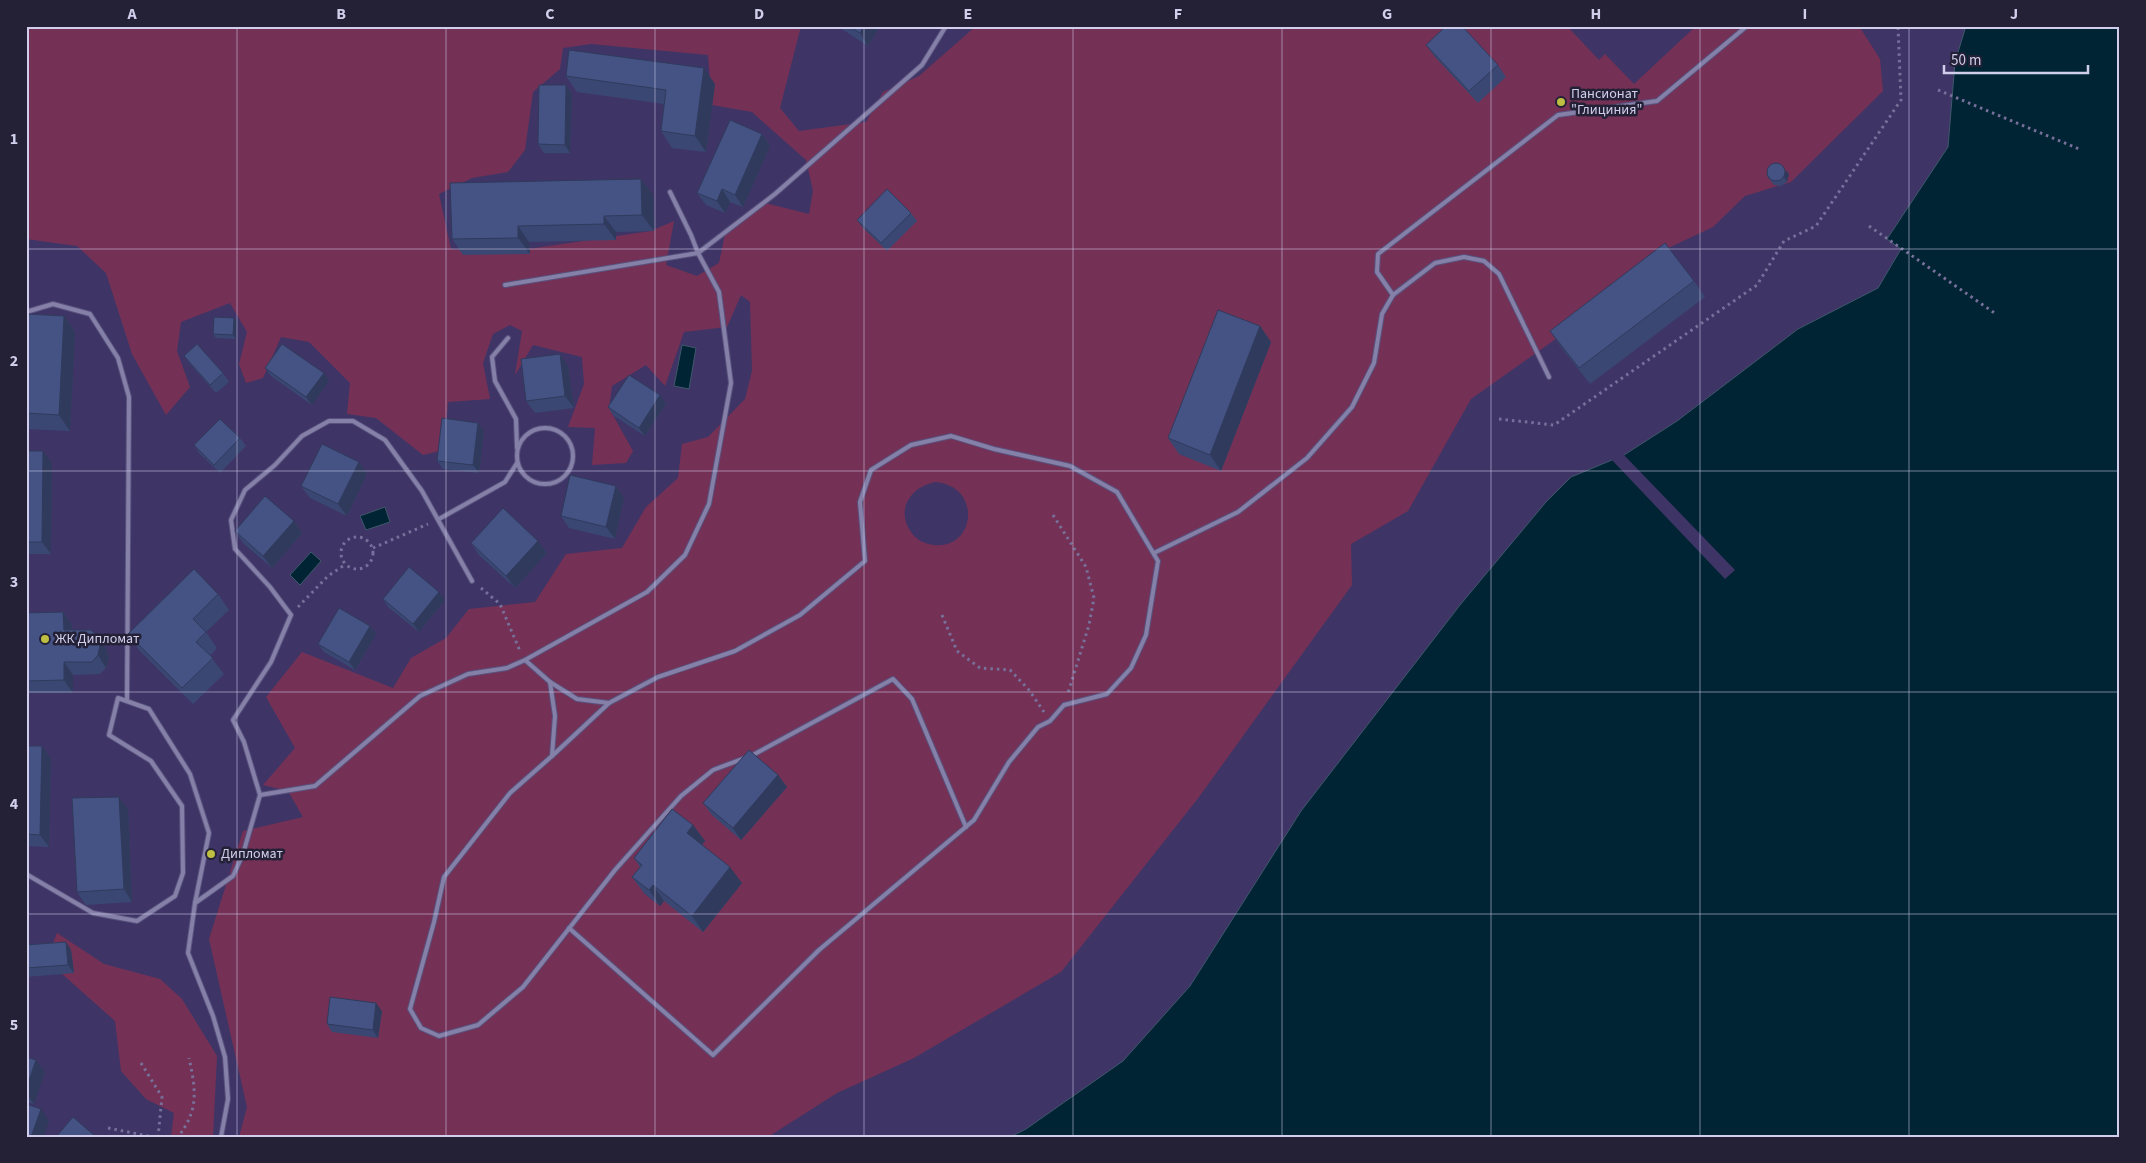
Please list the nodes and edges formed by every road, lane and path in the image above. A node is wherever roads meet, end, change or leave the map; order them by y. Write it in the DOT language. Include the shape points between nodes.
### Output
graph roads {
  1 [pos="946,26"];
  2 [pos="1747,26"];
  3 [pos="1898,26"];
  4 [pos="1938,90"];
  5 [pos="2079,149"];
  6 [pos="670,192"];
  7 [pos="1869,226"];
  8 [pos="698,253"];
  9 [pos="505,285"];
  10 [pos="1393,295"];
  11 [pos="26,312"];
  12 [pos="1996,314"];
  13 [pos="508,338"];
  14 [pos="1549,377"];
  15 [pos="1499,420"];
  16 [pos="517,448"];
  17 [pos="517,463"];
  18 [pos="1053,515"];
  19 [pos="439,519"];
  20 [pos="373,548"];
  21 [pos="1154,553"];
  22 [pos="346,564"];
  23 [pos="472,581"];
  24 [pos="291,615"];
  25 [pos="942,615"];
  26 [pos="524,660"];
  27 [pos="550,682"];
  28 [pos="127,701"];
  29 [pos="609,703"];
  30 [pos="1064,706"];
  31 [pos="1050,721"];
  32 [pos="552,756"];
  33 [pos="260,795"];
  34 [pos="966,827"];
  35 [pos="26,874"];
  36 [pos="195,903"];
  37 [pos="569,928"];
  38 [pos="189,1058"];
  39 [pos="141,1063"];
  40 [pos="108,1128"];
  41 [pos="153,1137"];
  42 [pos="158,1137"];
  43 [pos="176,1137"];
  44 [pos="221,1137"];
  1 -- 8 [label="lane" via="922,64 776,194"];
  2 -- 10 [label="lane" via="1657,101 1558,115 1378,254 1377,272"];
  3 -- 15 [label="path" via="1901,100 1816,226 1784,241 1757,285 1554,425"];
  4 -- 5 [label="path"];
  6 -- 8 [label="lane"];
  7 -- 12 [label="path"];
  8 -- 9 [label="lane"];
  8 -- 26 [label="lane" via="719,292 730,383 710,504 685,555 647,592"];
  10 -- 14 [label="lane" via="1435,263 1464,257 1484,261 1499,274"];
  10 -- 21 [label="lane" via="1382,314 1374,363 1352,407 1307,458 1238,512"];
  11 -- 28 [label="lane" via="53,304 90,314 118,358 129,397"];
  13 -- 16 [label="lane" via="492,357 495,382 516,419"];
  16 -- 17 [label="lane"];
  16 -- 17 [label="lane" via="525,436 538,428 553,428 566,436 573,448 573,463 566,476 553,484 538,484 531,480"];
  17 -- 19 [label="lane" via="505,482"];
  18 -- 30 [label="path" via="1086,566 1094,598"];
  19 -- 20 [label="path"];
  19 -- 23 [label="lane"];
  19 -- 24 [label="lane" via="385,440 353,421 329,421 302,436 245,490 231,520 235,549"];
  20 -- 22 [label="path" via="374,557 362,569 353,569"];
  20 -- 22 [label="path" via="362,537 346,541 341,548 341,557"];
  21 -- 29 [label="lane" via="1117,492 1070,466 951,436 911,445 871,470 860,502 865,561 800,615 735,651 658,677"];
  21 -- 30 [label="lane" via="1158,561 1146,635 1131,668 1107,694"];
  22 -- 24 [label="path" via="308,594"];
  23 -- 26 [label="path" via="500,604"];
  24 -- 33 [label="lane" via="271,662 233,720 244,742"];
  25 -- 31 [label="path" via="957,650 980,668 1010,670 1029,690"];
  26 -- 27 [label="lane"];
  26 -- 33 [label="lane" via="507,668 468,674 420,696 315,786"];
  27 -- 29 [label="lane" via="577,699"];
  27 -- 32 [label="lane" via="554,716"];
  28 -- 35 [label="lane" via="118,698 110,735 151,761 182,806 182,873 175,896 137,921 93,914"];
  28 -- 36 [label="lane" via="149,709 190,774 209,833"];
  29 -- 32 [label="lane"];
  30 -- 31 [label="lane"];
  31 -- 34 [label="lane" via="1038,727 1009,762 974,820"];
  32 -- 37 [label="lane" via="510,793 444,878 410,1009 421,1028 439,1036 478,1025 524,987"];
  33 -- 36 [label="lane" via="243,854 233,876"];
  34 -- 37 [label="lane" via="819,950 713,1055"];
  34 -- 37 [label="lane" via="912,699 893,679 754,755 713,770 681,796"];
  36 -- 44 [label="lane" via="188,953 224,1057 228,1099"];
  38 -- 43 [label="path" via="196,1089 190,1122"];
  39 -- 42 [label="path" via="162,1097"];
  40 -- 41 [label="path"];
}
